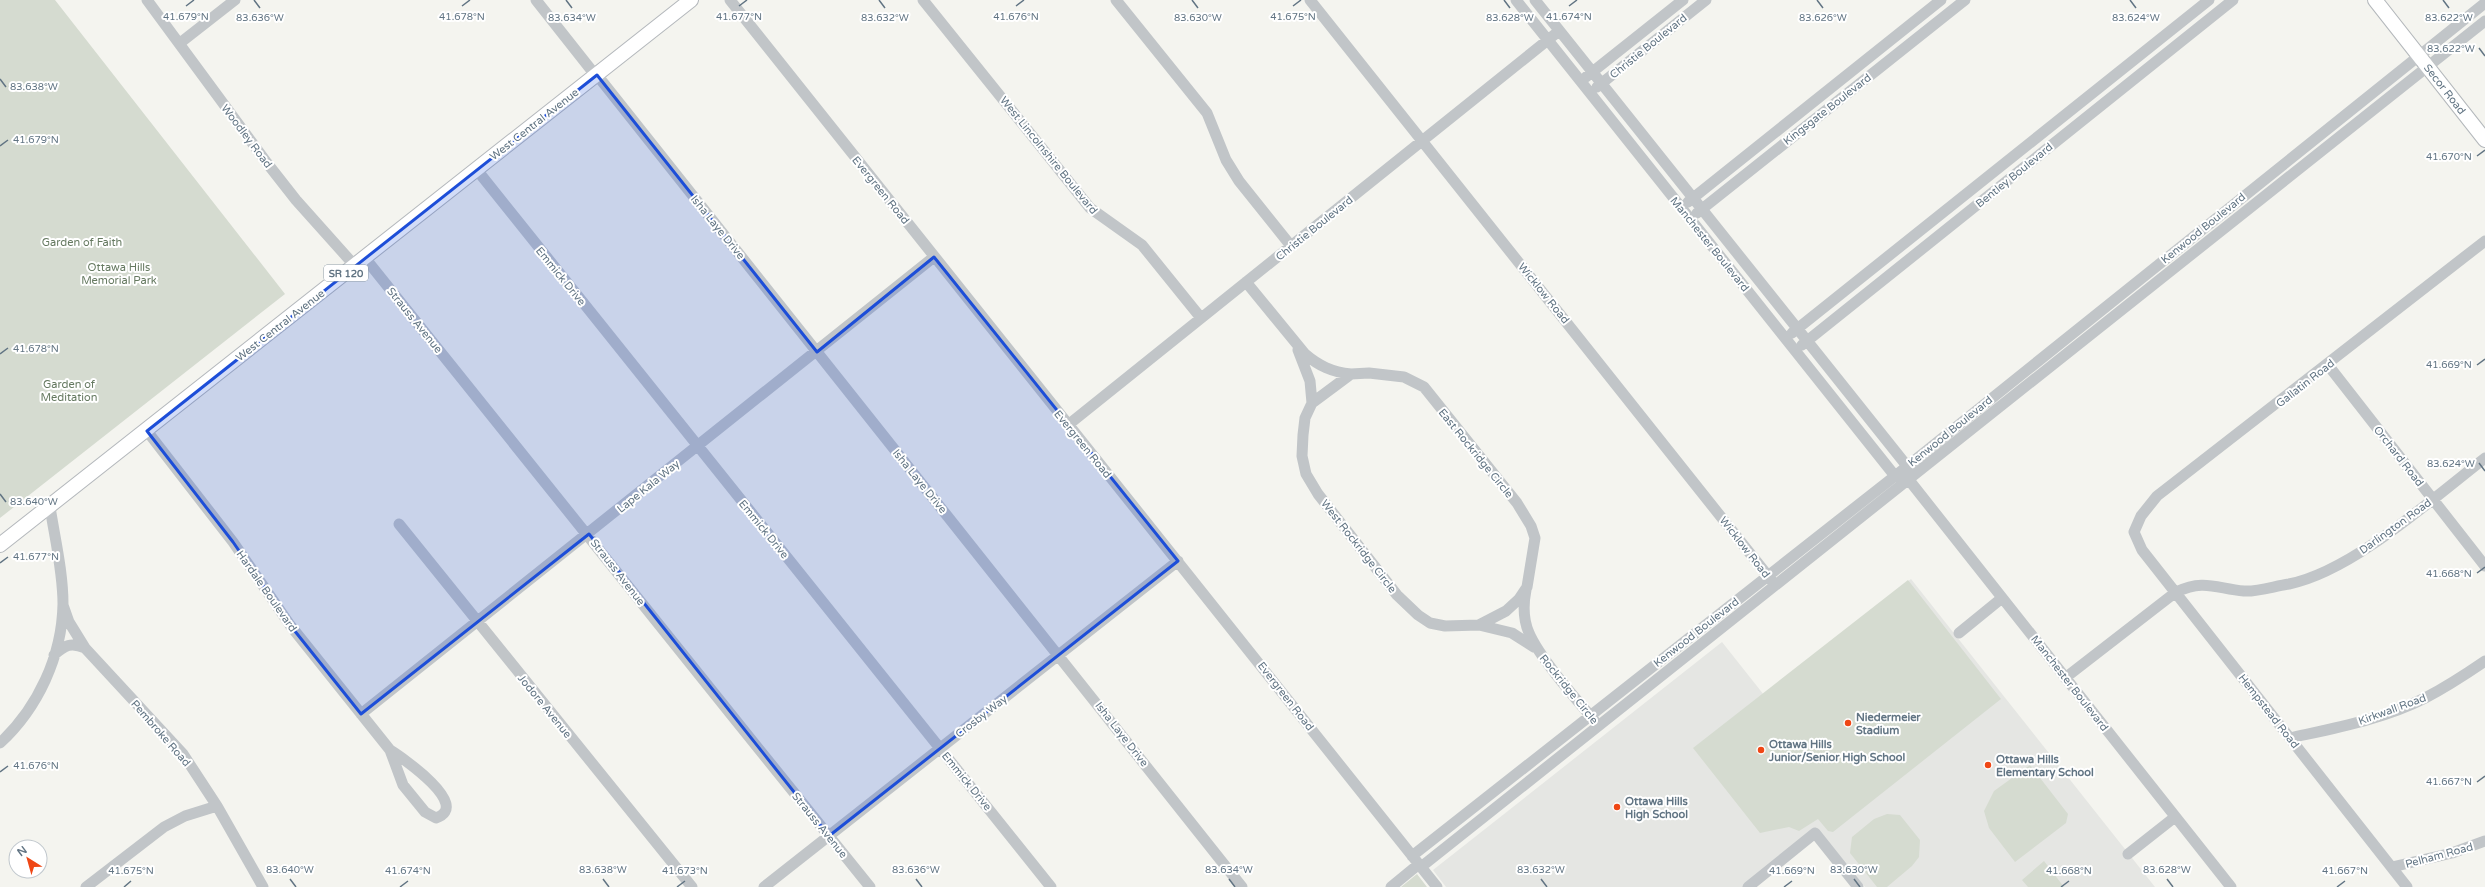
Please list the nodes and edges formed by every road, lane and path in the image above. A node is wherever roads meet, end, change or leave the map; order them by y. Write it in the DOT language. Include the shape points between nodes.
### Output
graph roads {
  1 [pos="147,0"];
  2 [pos="235,0"];
  3 [pos="536,0"];
  4 [pos="691,0"];
  5 [pos="730,0"];
  6 [pos="923,0"];
  7 [pos="1116,0"];
  8 [pos="1310,0"];
  9 [pos="1516,0"];
  10 [pos="1535,0"];
  11 [pos="1683,0"];
  12 [pos="1706,0"];
  13 [pos="1941,0"];
  14 [pos="1964,0"];
  15 [pos="2209,0"];
  16 [pos="2232,0"];
  17 [pos="2375,0"];
  18 [pos="2485,3"];
  19 [pos="2485,21"];
  20 [pos="1559,31"];
  21 [pos="1548,40"];
  22 [pos="180,43"];
  23 [pos="2423,61"];
  24 [pos="1592,72"];
  25 [pos="596,76"];
  26 [pos="1581,81"];
  27 [pos="1601,84"];
  28 [pos="1590,92"];
  29 [pos="2485,140"];
  30 [pos="1422,141"];
  31 [pos="477,170"];
  32 [pos="1693,198"];
  33 [pos="1681,207"];
  34 [pos="1702,209"];
  35 [pos="1690,218"];
  36 [pos="2485,241"];
  37 [pos="1290,246"];
  38 [pos="934,257"];
  39 [pos="360,262"];
  40 [pos="1246,282"];
  41 [pos="1201,318"];
  42 [pos="1797,329"];
  43 [pos="1786,338"];
  44 [pos="1806,341"];
  45 [pos="1296,346"];
  46 [pos="1795,350"];
  47 [pos="817,352"];
  48 [pos="2328,365"];
  49 [pos="1351,374"];
  50 [pos="1312,403"];
  51 [pos="1068,425"];
  52 [pos="147,431"];
  53 [pos="697,446"];
  54 [pos="2485,458"];
  55 [pos="1907,466"];
  56 [pos="1895,476"];
  57 [pos="1909,480"];
  58 [pos="2433,498"];
  59 [pos="50,507"];
  60 [pos="399,524"];
  61 [pos="2134,532"];
  62 [pos="589,534"];
  63 [pos="0,545"];
  64 [pos="1178,561"];
  65 [pos="2485,566"];
  66 [pos="1767,576"];
  67 [pos="1776,586"];
  68 [pos="1527,587"];
  69 [pos="2176,592"];
  70 [pos="2002,598"];
  71 [pos="63,605"];
  72 [pos="1506,611"];
  73 [pos="477,622"];
  74 [pos="1479,626"];
  75 [pos="1959,633"];
  76 [pos="85,648"];
  77 [pos="1539,651"];
  78 [pos="54,655"];
  79 [pos="1059,655"];
  80 [pos="2485,661"];
  81 [pos="2066,678"];
  82 [pos="361,714"];
  83 [pos="1590,716"];
  84 [pos="1599,727"];
  85 [pos="2290,738"];
  86 [pos="0,742"];
  87 [pos="940,748"];
  88 [pos="390,750"];
  89 [pos="217,806"];
  90 [pos="2175,817"];
  91 [pos="829,836"];
  92 [pos="2485,841"];
  93 [pos="2128,854"];
  94 [pos="1417,862"];
  95 [pos="2392,867"];
  96 [pos="86,887"];
  97 [pos="264,887"];
  98 [pos="692,887"];
  99 [pos="764,887"];
  100 [pos="870,887"];
  101 [pos="1051,887"];
  102 [pos="1242,887"];
  103 [pos="1391,887"];
  104 [pos="1437,887"];
  105 [pos="1748,887"];
  106 [pos="1858,887"];
  107 [pos="2231,887"];
  108 [pos="2407,887"];
  1 -- 22 [label="street, Woodley Road"];
  2 -- 22 [label="street"];
  3 -- 25 [label="street, Isha Laye Drive"];
  4 -- 25 [label="main road, West Central Avenue / SR 120"];
  5 -- 38 [label="street, Evergreen Road"];
  6 -- 41 [label="street, West Lincolnshire Boulevard" via="1090,208 1142,245"];
  7 -- 37 [label="street" via="1207,113 1226,160 1239,181"];
  8 -- 30 [label="street, Wicklow Road"];
  9 -- 21 [label="street, Manchester Boulevard"];
  10 -- 20 [label="street, Manchester Boulevard"];
  11 -- 24 [label="street, Christie Boulevard"];
  12 -- 27 [label="street, Christie Boulevard"];
  13 -- 32 [label="street, Kingsgate Boulevard"];
  14 -- 34 [label="street, Kingsgate Boulevard"];
  15 -- 42 [label="street, Bentley Boulevard"];
  16 -- 44 [label="street, Bentley Boulevard"];
  17 -- 23 [label="main road, Secor Road"];
  18 -- 23 [label="street, Kenwood Boulevard"];
  19 -- 23 [label="street, Kenwood Boulevard"];
  20 -- 21 [label="street, Christie Boulevard"];
  20 -- 24 [label="street, Manchester Boulevard"];
  21 -- 26 [label="street, Manchester Boulevard"];
  21 -- 30 [label="street, Christie Boulevard"];
  22 -- 39 [label="street, Woodley Road" via="296,200"];
  23 -- 29 [label="main road, Secor Road"];
  23 -- 55 [label="street, Kenwood Boulevard"];
  23 -- 57 [label="street, Kenwood Boulevard"];
  24 -- 26 [label="street, Christie Boulevard"];
  24 -- 27 [label="street, Manchester Boulevard"];
  25 -- 31 [label="main road, West Central Avenue / SR 120"];
  25 -- 47 [label="street, Isha Laye Drive"];
  26 -- 28 [label="street, Manchester Boulevard"];
  27 -- 28 [label="street, Christie Boulevard"];
  27 -- 32 [label="street, Manchester Boulevard"];
  28 -- 33 [label="street, Manchester Boulevard"];
  30 -- 37 [label="street, Christie Boulevard"];
  30 -- 66 [label="street, Wicklow Road"];
  31 -- 39 [label="main road, West Central Avenue / SR 120"];
  31 -- 53 [label="street, Emmick Drive"];
  32 -- 33 [label="street, Kingsgate Boulevard"];
  32 -- 34 [label="street, Manchester Boulevard"];
  33 -- 35 [label="street, Manchester Boulevard"];
  34 -- 35 [label="street, Kingsgate Boulevard"];
  34 -- 42 [label="street, Manchester Boulevard"];
  35 -- 43 [label="street, Manchester Boulevard"];
  36 -- 48 [label="street, Gallatin Road"];
  37 -- 40 [label="street, Christie Boulevard"];
  38 -- 47 [label="street, Lape Kala Way"];
  38 -- 51 [label="street, Evergreen Road"];
  39 -- 52 [label="main road, West Central Avenue / SR 120"];
  39 -- 62 [label="street, Strauss Avenue"];
  40 -- 41 [label="street, Christie Boulevard"];
  40 -- 45 [label="street"];
  41 -- 51 [label="street, Christie Boulevard"];
  42 -- 43 [label="street, Bentley Boulevard"];
  42 -- 44 [label="street, Manchester Boulevard"];
  43 -- 46 [label="street, Manchester Boulevard"];
  44 -- 46 [label="street, Bentley Boulevard"];
  44 -- 55 [label="street, Manchester Boulevard"];
  45 -- 49 [label="street" via="1320,366 1335,372"];
  45 -- 50 [label="street" via="1310,381"];
  46 -- 56 [label="street, Manchester Boulevard"];
  47 -- 53 [label="street, Lape Kala Way"];
  47 -- 79 [label="street, Isha Laye Drive"];
  48 -- 58 [label="street, Orchard Road"];
  48 -- 61 [label="street, Gallatin Road" via="2158,496 2141,516"];
  49 -- 50 [label="street"];
  49 -- 68 [label="street, East Rockridge Circle" via="1404,377 1424,387 1517,503 1531,526 1535,538"];
  50 -- 74 [label="street, West Rockridge Circle" via="1305,418 1302,456 1306,474 1318,494 1397,595 1418,615 1430,623 1462,627"];
  51 -- 64 [label="street, Evergreen Road"];
  52 -- 59 [label="main road, West Central Avenue / SR 120"];
  52 -- 82 [label="street, Hardale Boulevard" via="233,542 290,625"];
  53 -- 62 [label="street, Lape Kala Way"];
  53 -- 87 [label="street, Emmick Drive"];
  54 -- 58 [label="street, Darlington Road"];
  55 -- 56 [label="street, Kenwood Boulevard"];
  55 -- 57 [label="street"];
  56 -- 57 [label="street"];
  56 -- 66 [label="street, Kenwood Boulevard"];
  57 -- 67 [label="street, Kenwood Boulevard"];
  57 -- 70 [label="street, Manchester Boulevard"];
  58 -- 65 [label="street, Orchard Road"];
  58 -- 69 [label="street, Darlington Road" via="2366,548 2324,571 2291,583 2245,591 2197,584"];
  59 -- 63 [label="main road, West Central Avenue / SR 120"];
  59 -- 71 [label="street, Pembroke Road" via="62,578"];
  60 -- 73 [label="street, Jodore Avenue"];
  61 -- 69 [label="street, Hempstead Road" via="2142,550"];
  62 -- 73 [label="street, Lape Kala Way"];
  62 -- 91 [label="street, Strauss Avenue" via="702,680"];
  64 -- 79 [label="street, Crosby Way"];
  64 -- 94 [label="street, Evergreen Road"];
  66 -- 67 [label="street, Wicklow Road"];
  66 -- 83 [label="street, Kenwood Boulevard"];
  67 -- 84 [label="street, Kenwood Boulevard"];
  68 -- 72 [label="street, East Rockridge Circle"];
  68 -- 77 [label="street, Rockridge Circle" via="1525,620 1529,634"];
  69 -- 81 [label="street, Darlington Road"];
  69 -- 85 [label="street, Hempstead Road"];
  70 -- 75 [label="street"];
  70 -- 81 [label="street, Manchester Boulevard"];
  71 -- 76 [label="street, Pembroke Road" via="69,622"];
  71 -- 78 [label="street, Pembroke Road" via="60,633"];
  72 -- 74 [label="street, West Rockridge Circle"];
  73 -- 82 [label="street, Lape Kala Way"];
  73 -- 98 [label="street, Jodore Avenue"];
  74 -- 77 [label="street, Rockridge Circle" via="1512,633"];
  76 -- 78 [label="street" via="74,644 64,646"];
  76 -- 89 [label="street, Pembroke Road" via="183,754"];
  77 -- 83 [label="street, Rockridge Circle"];
  78 -- 86 [label="street, Pembroke Road" via="45,681 31,707"];
  79 -- 87 [label="street, Crosby Way"];
  79 -- 102 [label="street, Isha Laye Drive"];
  80 -- 85 [label="street, Kirkwall Road" via="2424,698 2403,707 2351,724"];
  81 -- 90 [label="street, Manchester Boulevard"];
  82 -- 88 [label="street, Hardale Boulevard"];
  83 -- 84 [label="street, Rockridge Circle"];
  83 -- 94 [label="street, Kenwood Boulevard"];
  84 -- 94 [label="street, Kenwood Boulevard"];
  85 -- 95 [label="street, Hempstead Road"];
  87 -- 91 [label="street, Crosby Way"];
  87 -- 101 [label="street, Emmick Drive"];
  88 -- 88 [label="street, Hardale Boulevard" via="399,778 406,788 425,812 436,818 441,817 447,807 442,796 420,771"];
  89 -- 96 [label="street" via="185,816 164,827"];
  89 -- 97 [label="street, Pembroke Road"];
  90 -- 93 [label="street"];
  90 -- 107 [label="street, Manchester Boulevard"];
  91 -- 99 [label="street, Crosby Way"];
  91 -- 100 [label="street, Strauss Avenue"];
  92 -- 95 [label="street, Pelham Road" via="2452,853"];
  94 -- 103 [label="street"];
  94 -- 104 [label="street, Evergreen Road"];
  95 -- 108 [label="street, Hempstead Road"];
  105 -- 106 [label="street" via="1815,833"];
}
